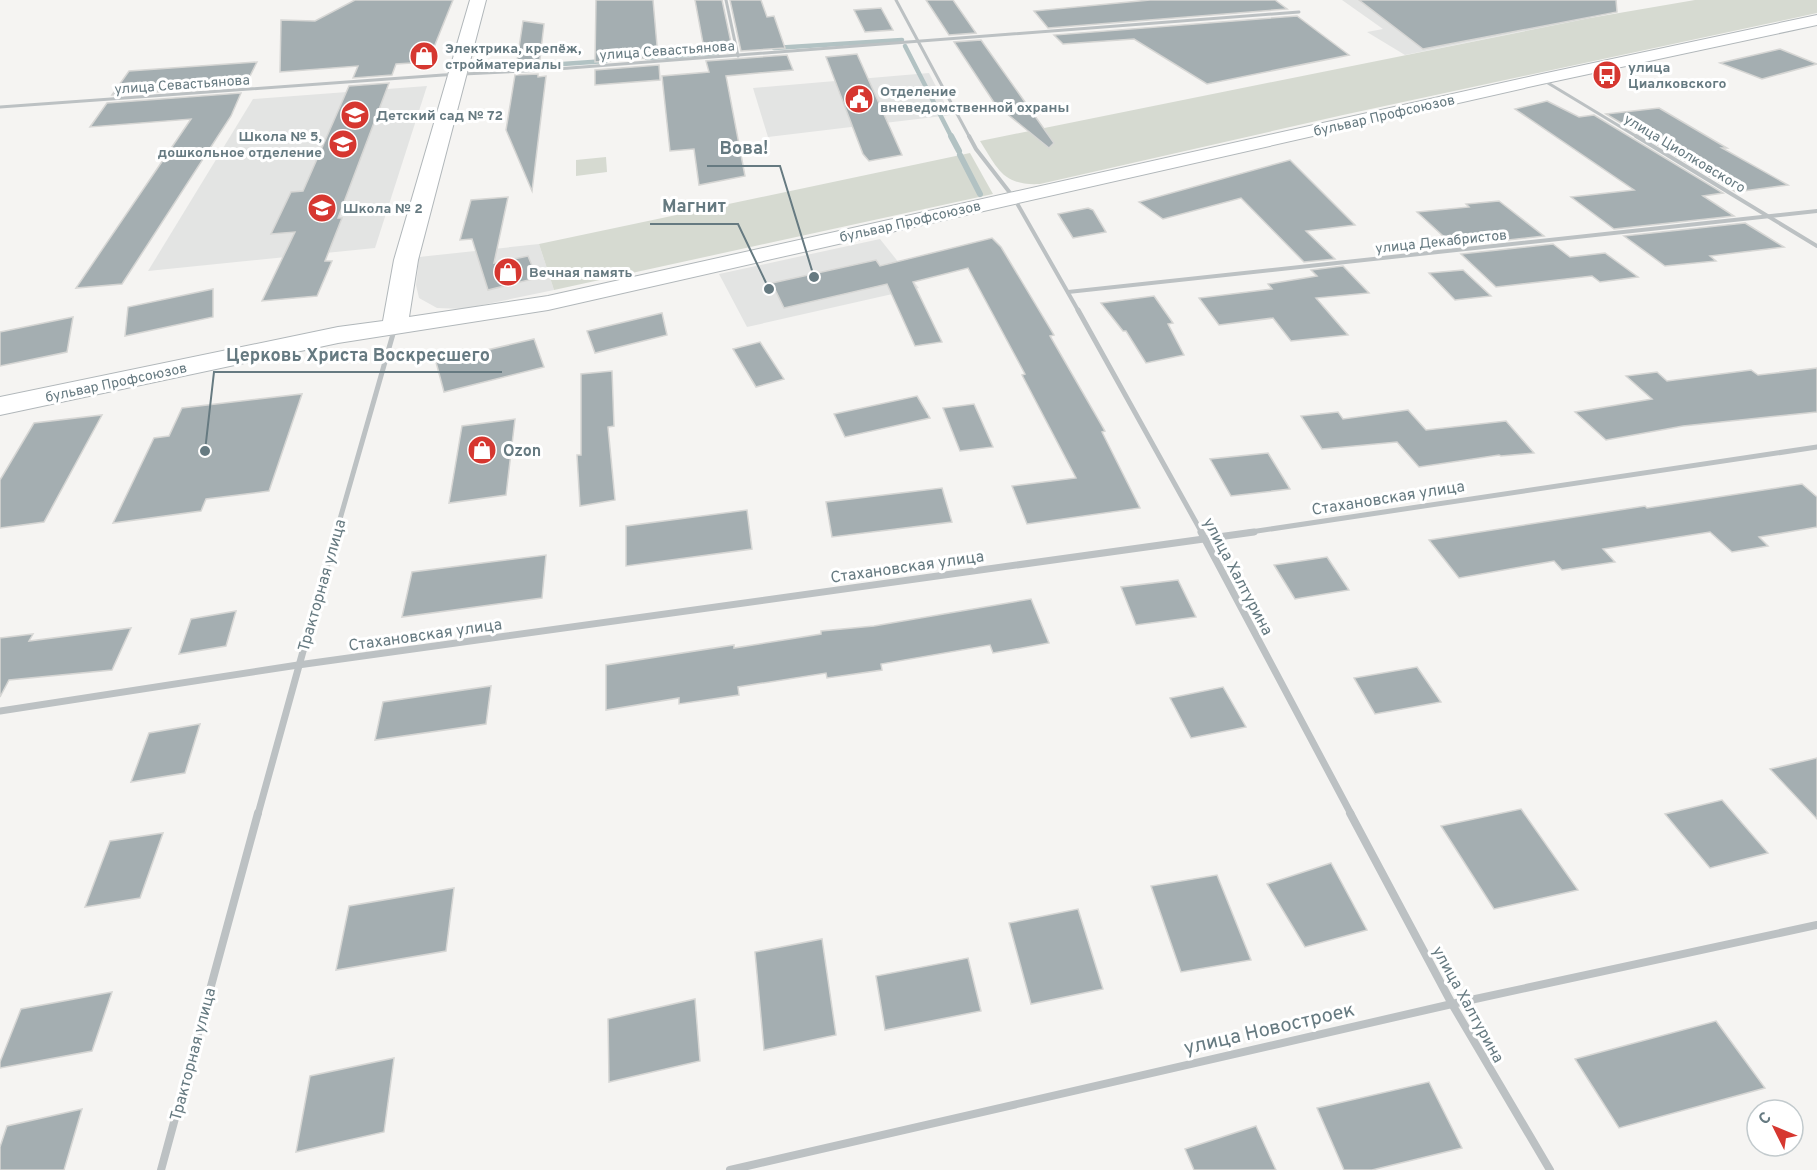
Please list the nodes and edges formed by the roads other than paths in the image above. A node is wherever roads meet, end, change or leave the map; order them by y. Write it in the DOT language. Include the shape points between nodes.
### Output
graph roads {
  1 [pos="478,0"];
  2 [pos="726,0"];
  3 [pos="896,0"];
  4 [pos="1299,12"];
  5 [pos="1817,20"];
  6 [pos="917,43"];
  7 [pos="738,56"];
  8 [pos="457,74"];
  9 [pos="1542,79"];
  10 [pos="0,107"];
  11 [pos="1014,198"];
  12 [pos="1817,211"];
  13 [pos="1770,216"];
  14 [pos="1817,246"];
  15 [pos="1068,292"];
  16 [pos="396,326"];
  17 [pos="0,406"];
  18 [pos="1817,447"];
  19 [pos="1205,538"];
  20 [pos="298,665"];
  21 [pos="0,711"];
  22 [pos="1817,925"];
  23 [pos="1452,1004"];
  24 [pos="161,1170"];
  25 [pos="730,1170"];
  26 [pos="1550,1170"];
  1 -- 8 [label="main road, Тракторная улица"];
  2 -- 7 [label="street"];
  3 -- 6 [label="street, улица Халтурина"];
  4 -- 6 [label="street, улица Севастьянова"];
  5 -- 9 [label="main road, бульвар Профсоюзов"];
  6 -- 7 [label="street, улица Севастьянова"];
  6 -- 11 [label="street, улица Халтурина" via="976,149"];
  7 -- 8 [label="street, улица Севастьянова"];
  8 -- 10 [label="street, улица Севастьянова"];
  8 -- 16 [label="main road, Тракторная улица" via="406,260"];
  9 -- 11 [label="main road, бульвар Профсоюзов"];
  9 -- 13 [label="street, улица Циолковского"];
  11 -- 15 [label="street, улица Халтурина"];
  11 -- 16 [label="main road, бульвар Профсоюзов" via="548,303"];
  12 -- 13 [label="street, улица Декабристов"];
  13 -- 14 [label="street, улица Циолковского"];
  13 -- 15 [label="street, улица Декабристов"];
  15 -- 19 [label="street, улица Халтурина"];
  16 -- 17 [label="main road, бульвар Профсоюзов"];
  16 -- 20 [label="street, Тракторная улица"];
  18 -- 19 [label="street, Стахановская улица"];
  19 -- 20 [label="street, Стахановская улица"];
  19 -- 23 [label="street, улица Халтурина"];
  20 -- 21 [label="street, Стахановская улица"];
  20 -- 24 [label="street, Тракторная улица"];
  22 -- 23 [label="street, улица Новостроек"];
  23 -- 25 [label="street, улица Новостроек"];
  23 -- 26 [label="street, улица Халтурина"];
}
